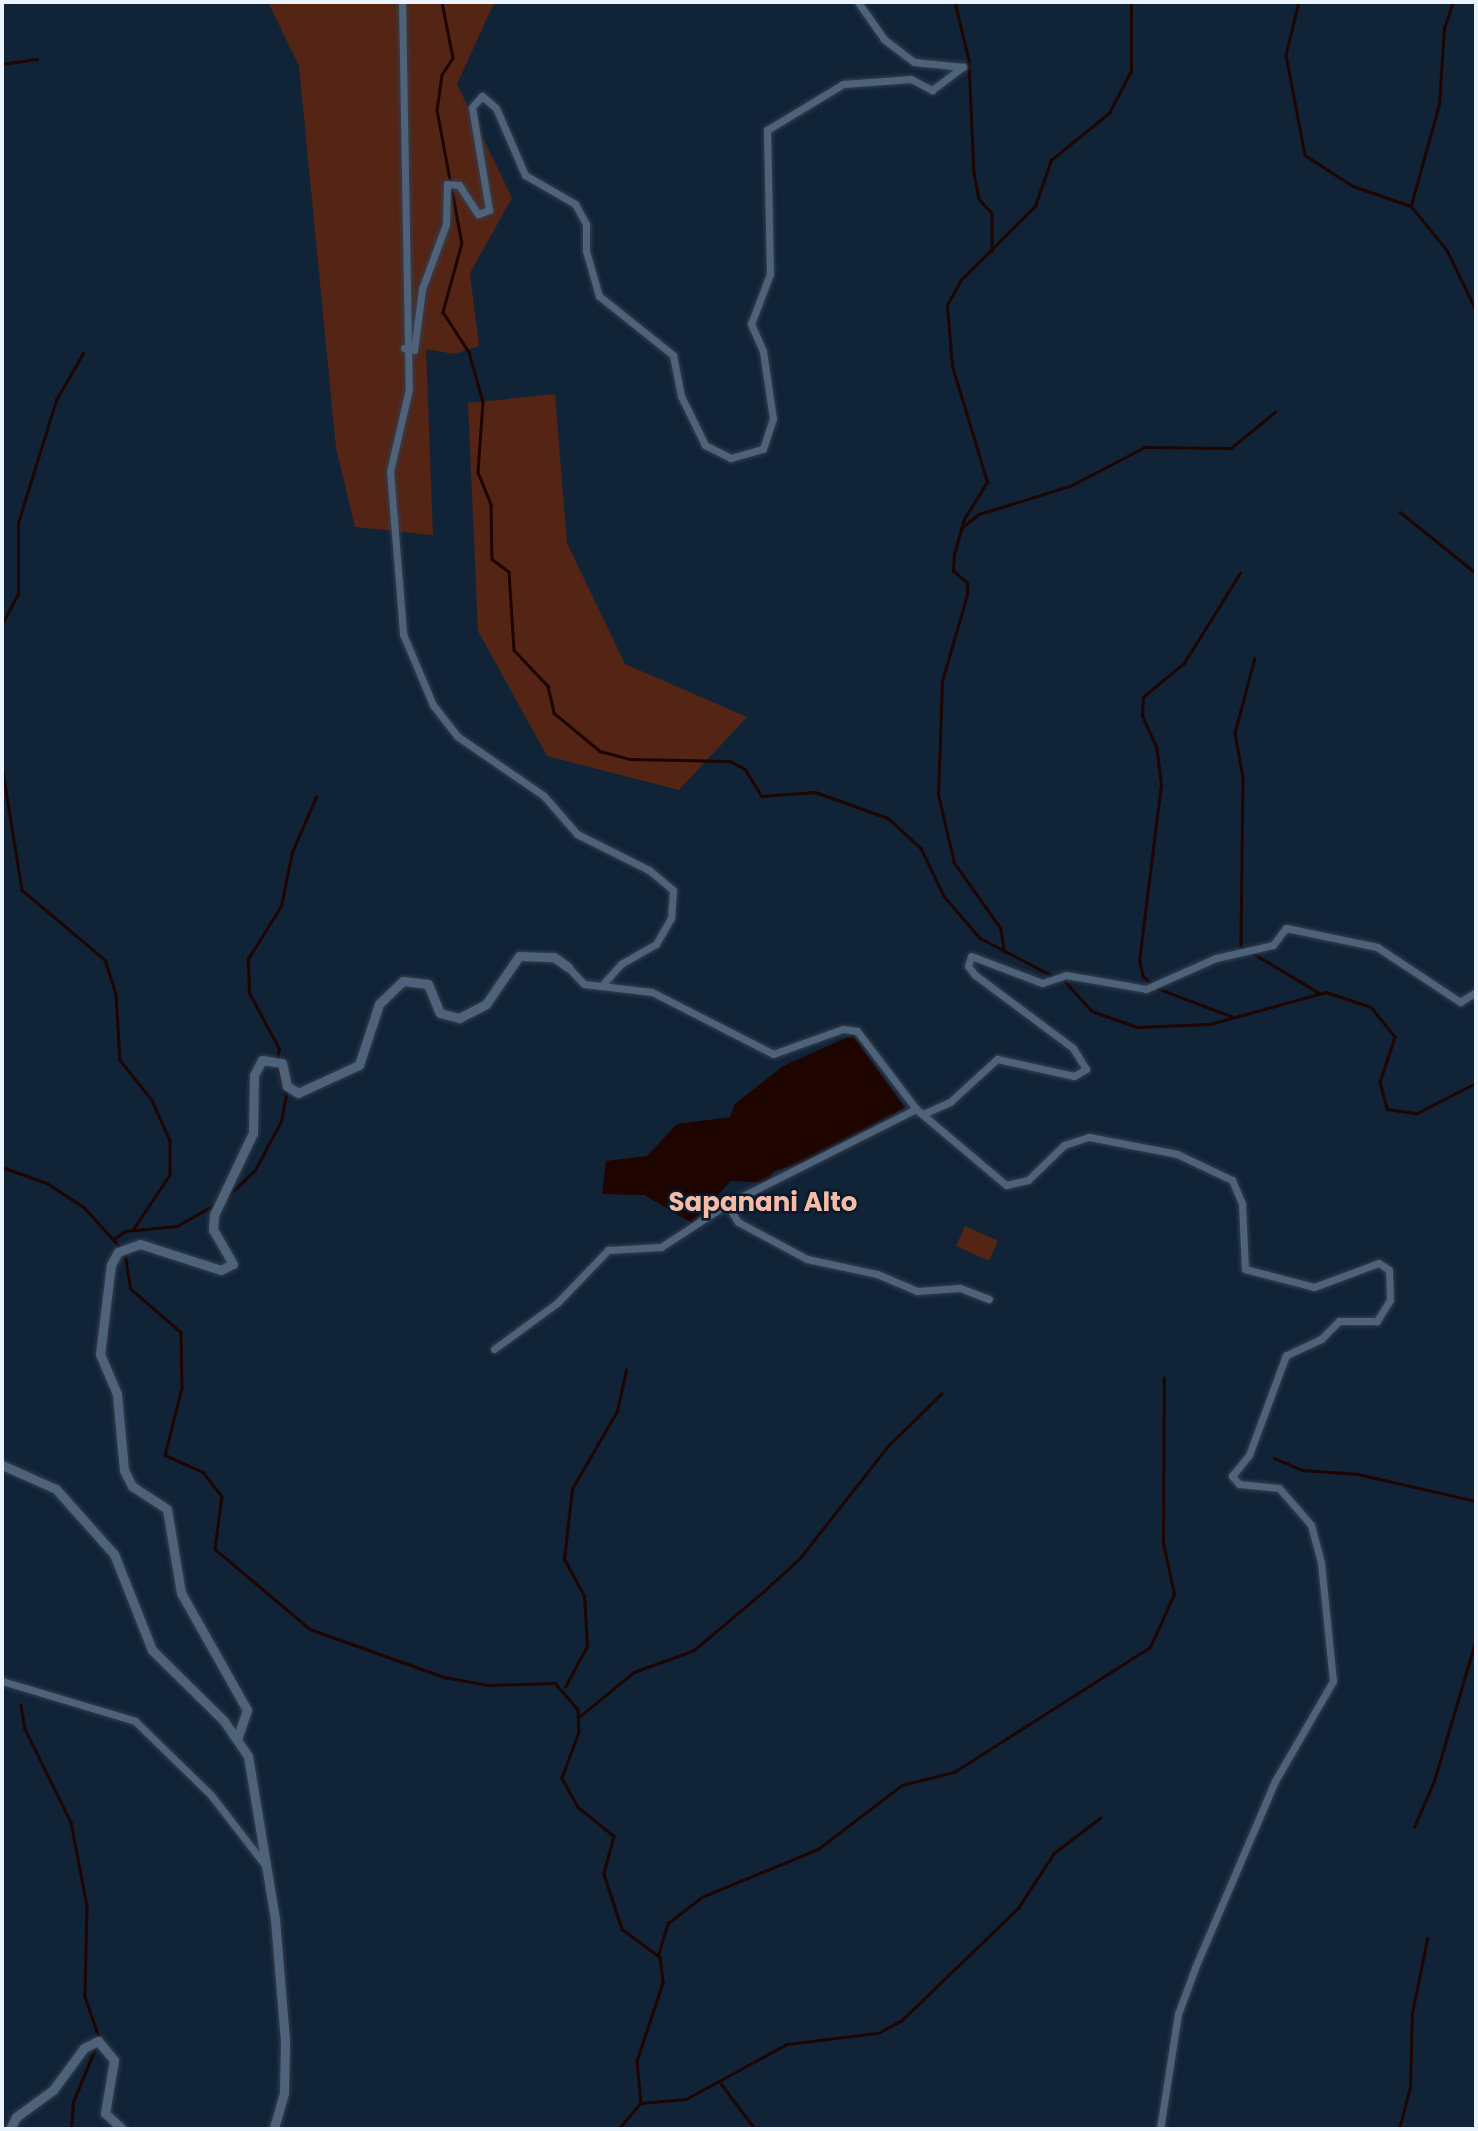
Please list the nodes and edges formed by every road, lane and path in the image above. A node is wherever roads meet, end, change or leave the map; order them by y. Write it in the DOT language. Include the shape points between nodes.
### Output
graph roads {
  1 [pos="402,2"];
  2 [pos="858,2"];
  3 [pos="404,348"];
  4 [pos="568,967"];
  5 [pos="604,984"];
  6 [pos="1476,992"];
  7 [pos="920,1111"];
  8 [pos="727,1204"];
  9 [pos="989,1299"];
  10 [pos="494,1349"];
  11 [pos="2,1465"];
  12 [pos="2,1681"];
  13 [pos="237,1739"];
  14 [pos="267,1869"];
  15 [pos="10,2129"];
  16 [pos="122,2129"];
  17 [pos="274,2129"];
  18 [pos="1160,2129"];
  1 -- 3 [label="street"];
  2 -- 3 [label="street" via="884,39 914,62 963,67 932,90 911,79 843,84 767,130 770,274 751,324 763,351 773,419 763,449 731,458 705,446 681,396 673,355 599,296 586,251 586,224 575,204 525,175 496,108 482,96 472,107 489,210 478,214 459,185 447,184 446,223 422,289 414,350"];
  3 -- 5 [label="street" via="409,389 390,471 403,634 413,666 457,736 544,796 577,834 649,870 675,895 656,943 621,964"];
  4 -- 5 [label="street" via="584,984"];
  4 -- 13 [label="street" via="546,955 519,956 486,1003 459,1018 440,1013 428,984 403,981 379,1004 359,1065 299,1093 287,1086 282,1063 262,1060 254,1074 253,1133 214,1215 213,1230 233,1264 221,1270 140,1244 118,1252 111,1265 100,1353 117,1394 124,1470 132,1486 167,1509 181,1593 247,1710"];
  5 -- 7 [label="street" via="652,992 773,1054 843,1029 857,1031"];
  6 -- 7 [label="street" via="1461,1002 1377,947 1286,928 1273,945 1216,958 1146,989 1066,975 1042,983 971,956 968,966 975,975 1073,1048 1086,1069 1074,1076 997,1059 950,1102"];
  7 -- 8 [label="street"];
  7 -- 18 [label="street" via="1006,1185 1028,1180 1064,1145 1089,1137 1217,1168 1239,1193 1245,1269 1314,1287 1379,1263 1389,1270 1390,1300 1377,1321 1339,1321 1321,1339 1286,1356 1249,1455 1232,1476 1239,1484 1279,1488 1311,1525 1321,1563 1333,1681 1275,1781 1182,2003"];
  8 -- 9 [label="street" via="738,1222 807,1259 884,1276 917,1292 960,1288"];
  8 -- 10 [label="street" via="651,1252 608,1250 558,1303"];
  11 -- 13 [label="street" via="56,1489 114,1554 152,1650"];
  12 -- 14 [label="street" via="135,1721 211,1795"];
  13 -- 14 [label="street" via="255,1779"];
  14 -- 17 [label="street" via="285,2040 285,2093"];
  15 -- 16 [label="street" via="98,2041 114,2060 104,2113"];
}
